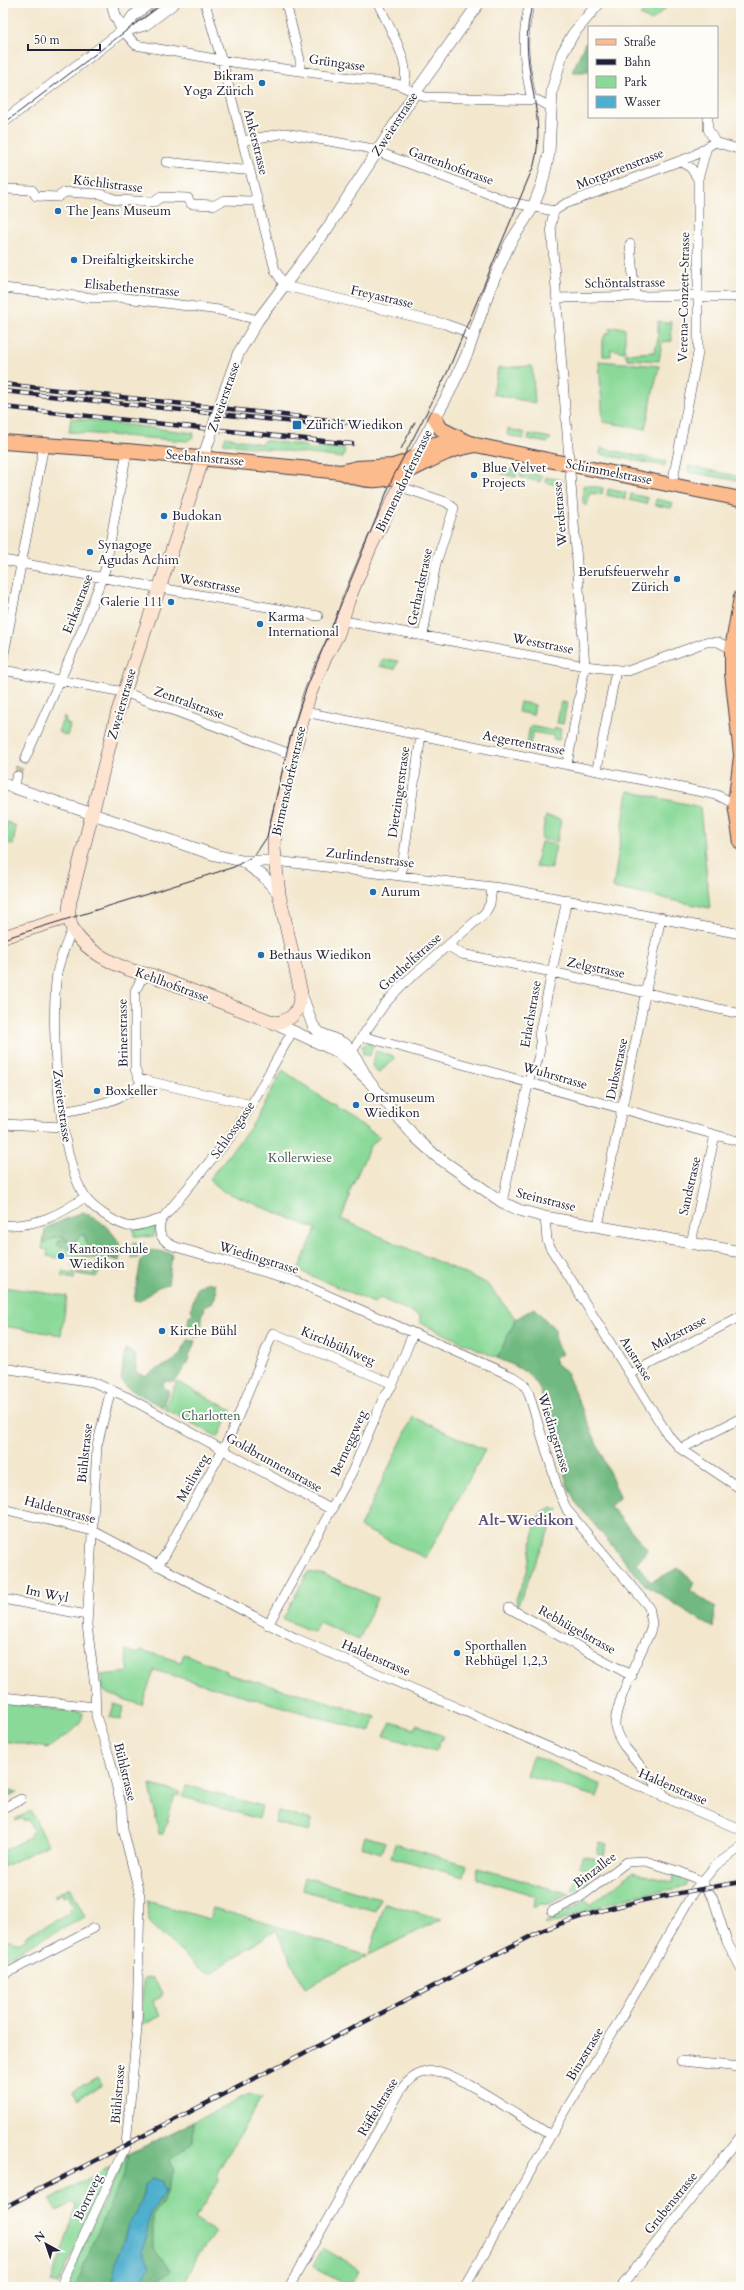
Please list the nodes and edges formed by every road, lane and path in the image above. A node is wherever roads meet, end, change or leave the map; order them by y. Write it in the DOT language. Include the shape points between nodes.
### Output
graph roads {
  1 [pos="112,3"];
  2 [pos="150,3"];
  3 [pos="174,3"];
  4 [pos="205,3"];
  5 [pos="286,3"];
  6 [pos="378,3"];
  7 [pos="479,3"];
  8 [pos="530,3"];
  9 [pos="599,3"];
  10 [pos="123,31"];
  11 [pos="220,60"];
  12 [pos="300,71"];
  13 [pos="404,85"];
  14 [pos="415,93"];
  15 [pos="532,100"];
  16 [pos="551,108"];
  17 [pos="708,118"];
  18 [pos="3,122"];
  19 [pos="242,141"];
  20 [pos="711,144"];
  21 [pos="741,150"];
  22 [pos="378,152"];
  23 [pos="680,160"];
  24 [pos="166,162"];
  25 [pos="249,168"];
  26 [pos="698,179"];
  27 [pos="3,189"];
  28 [pos="257,200"];
  29 [pos="533,206"];
  30 [pos="554,211"];
  31 [pos="630,244"];
  32 [pos="285,286"];
  33 [pos="3,288"];
  34 [pos="634,296"];
  35 [pos="698,296"];
  36 [pos="741,297"];
  37 [pos="557,298"];
  38 [pos="258,320"];
  39 [pos="471,338"];
  40 [pos="435,418"];
  41 [pos="463,440"];
  42 [pos="3,442"];
  43 [pos="44,445"];
  44 [pos="476,445"];
  45 [pos="127,450"];
  46 [pos="204,458"];
  47 [pos="413,458"];
  48 [pos="569,465"];
  49 [pos="341,472"];
  50 [pos="406,474"];
  51 [pos="672,484"];
  52 [pos="401,487"];
  53 [pos="741,499"];
  54 [pos="3,560"];
  55 [pos="22,563"];
  56 [pos="102,578"];
  57 [pos="159,588"];
  58 [pos="741,597"];
  59 [pos="318,616"];
  60 [pos="344,621"];
  61 [pos="423,635"];
  62 [pos="732,648"];
  63 [pos="3,659"];
  64 [pos="585,666"];
  65 [pos="3,670"];
  66 [pos="616,670"];
  67 [pos="59,680"];
  68 [pos="124,692"];
  69 [pos="305,712"];
  70 [pos="421,735"];
  71 [pos="293,755"];
  72 [pos="741,756"];
  73 [pos="25,759"];
  74 [pos="567,765"];
  75 [pos="597,769"];
  76 [pos="17,776"];
  77 [pos="8,785"];
  78 [pos="735,804"];
  79 [pos="92,815"];
  80 [pos="741,842"];
  81 [pos="242,861"];
  82 [pos="276,861"];
  83 [pos="401,876"];
  84 [pos="492,888"];
  85 [pos="278,894"];
  86 [pos="567,899"];
  87 [pos="661,917"];
  88 [pos="71,922"];
  89 [pos="741,934"];
  90 [pos="3,937"];
  91 [pos="448,946"];
  92 [pos="552,972"];
  93 [pos="151,975"];
  94 [pos="646,992"];
  95 [pos="301,994"];
  96 [pos="741,1014"];
  97 [pos="275,1023"];
  98 [pos="292,1032"];
  99 [pos="362,1036"];
  100 [pos="347,1053"];
  101 [pos="144,1082"];
  102 [pos="529,1082"];
  103 [pos="252,1105"];
  104 [pos="622,1109"];
  105 [pos="61,1112"];
  106 [pos="3,1124"];
  107 [pos="63,1127"];
  108 [pos="715,1135"];
  109 [pos="741,1142"];
  110 [pos="85,1197"];
  111 [pos="502,1202"];
  112 [pos="545,1216"];
  113 [pos="162,1219"];
  114 [pos="3,1225"];
  115 [pos="598,1226"];
  116 [pos="690,1243"];
  117 [pos="741,1252"];
  118 [pos="741,1316"];
  119 [pos="272,1333"];
  120 [pos="413,1333"];
  121 [pos="3,1368"];
  122 [pos="630,1374"];
  123 [pos="393,1384"];
  124 [pos="111,1389"];
  125 [pos="741,1418"];
  126 [pos="681,1449"];
  127 [pos="223,1450"];
  128 [pos="741,1488"];
  129 [pos="3,1509"];
  130 [pos="332,1510"];
  131 [pos="93,1531"];
  132 [pos="157,1566"];
  133 [pos="3,1599"];
  134 [pos="510,1608"];
  135 [pos="87,1614"];
  136 [pos="268,1625"];
  137 [pos="632,1676"];
  138 [pos="3,1696"];
  139 [pos="95,1707"];
  140 [pos="667,1798"];
  141 [pos="21,1799"];
  142 [pos="3,1808"];
  143 [pos="741,1830"];
  144 [pos="741,1847"];
  145 [pos="701,1881"];
  146 [pos="552,1911"];
  147 [pos="94,1928"];
  148 [pos="741,1968"];
  149 [pos="3,1975"];
  150 [pos="681,2061"];
  151 [pos="741,2067"];
  152 [pos="551,2135"];
  153 [pos="741,2136"];
  154 [pos="119,2160"];
  155 [pos="60,2287"];
  156 [pos="289,2287"];
  157 [pos="465,2287"];
  158 [pos="621,2287"];
  1 -- 10 [label="street"];
  2 -- 10 [label="street" via="133,16"];
  3 -- 10 [label="street" via="145,25"];
  4 -- 11 [label="street, Ankerstrasse"];
  5 -- 12 [label="street" via="300,60"];
  6 -- 13 [label="street" via="404,63"];
  7 -- 14 [label="street, Zweierstrasse"];
  8 -- 15 [label="street" via="523,31 523,43 524,64"];
  9 -- 16 [label="street" via="573,34 562,54 552,91"];
  10 -- 11 [label="street, Grüngasse" via="136,45"];
  10 -- 18 [label="street"];
  11 -- 12 [label="street, Grüngasse"];
  11 -- 19 [label="street, Ankerstrasse"];
  12 -- 13 [label="street, Grüngasse"];
  13 -- 14 [label="street, Grüngasse"];
  14 -- 15 [label="street, Grüngasse" via="425,97"];
  14 -- 22 [label="street, Zweierstrasse"];
  15 -- 16 [label="street, Grüngasse" via="538,100"];
  16 -- 29 [label="street, Birmensdorferstrasse" via="549,154 542,184"];
  17 -- 20 [label="street"];
  19 -- 22 [label="street, Gartenhofstrasse" via="279,133 368,148"];
  19 -- 25 [label="street, Ankerstrasse"];
  20 -- 21 [label="street"];
  20 -- 23 [label="street, Morgartenstrasse"];
  20 -- 26 [label="street, Verena-Conzett-Strasse"];
  22 -- 29 [label="street, Gartenhofstrasse" via="511,202"];
  22 -- 32 [label="street, Zweierstrasse" via="327,229"];
  23 -- 26 [label="street" via="691,168"];
  23 -- 30 [label="street, Morgartenstrasse" via="565,204"];
  24 -- 25 [label="street" via="242,170"];
  25 -- 28 [label="street, Ankerstrasse"];
  26 -- 35 [label="street, Verena-Conzett-Strasse"];
  27 -- 28 [label="street, Köchlistrasse" via="32,190 36,196 58,197 65,192 101,194 117,200 154,202 161,197 188,198 191,204 215,205 224,200"];
  28 -- 32 [label="street, Ankerstrasse" via="275,270"];
  29 -- 30 [label="street"];
  29 -- 39 [label="street, Birmensdorferstrasse" via="510,243"];
  30 -- 37 [label="street, Werdstrasse" via="551,225"];
  31 -- 34 [label="street"];
  32 -- 38 [label="street, Zweierstrasse"];
  32 -- 39 [label="street, Freyastrasse" via="445,324 462,330"];
  33 -- 38 [label="street, Elisabethenstrasse" via="93,298 118,297 219,310"];
  34 -- 35 [label="street, Schöntalstrasse"];
  34 -- 37 [label="street, Schöntalstrasse"];
  35 -- 36 [label="street, Schöntalstrasse"];
  35 -- 51 [label="street, Verena-Conzett-Strasse" via="698,353"];
  37 -- 48 [label="street, Werdstrasse"];
  38 -- 46 [label="street, Zweierstrasse, bridge" via="241,348 228,380"];
  39 -- 40 [label="street, Birmensdorferstrasse" via="467,354"];
  40 -- 41 [label="main road" via="441,429"];
  40 -- 47 [label="street, Birmensdorferstrasse"];
  41 -- 44 [label="main road, Schimmelstrasse"];
  41 -- 47 [label="main road, Schimmelstrasse" via="435,444"];
  42 -- 43 [label="main road, Seebahnstrasse"];
  43 -- 45 [label="main road, Seebahnstrasse"];
  43 -- 55 [label="street"];
  44 -- 48 [label="main road, Schimmelstrasse"];
  44 -- 50 [label="main road, Schimmelstrasse" via="450,451"];
  45 -- 46 [label="main road, Seebahnstrasse"];
  45 -- 56 [label="street, Erikastrasse"];
  46 -- 49 [label="main road, Seebahnstrasse"];
  46 -- 57 [label="main road, Zweierstrasse"];
  47 -- 49 [label="main road, Schimmelstrasse" via="387,468 357,468"];
  47 -- 50 [label="street, Birmensdorferstrasse"];
  48 -- 51 [label="main road, Schimmelstrasse"];
  48 -- 64 [label="street, Werdstrasse"];
  49 -- 50 [label="main road, Seebahnstrasse" via="353,478 376,480"];
  50 -- 52 [label="main road, Birmensdorferstrasse"];
  51 -- 53 [label="main road, Schimmelstrasse"];
  52 -- 60 [label="main road, Birmensdorferstrasse" via="358,576 348,600"];
  52 -- 61 [label="street, Gerhardstrasse" via="446,502 454,508 436,563"];
  54 -- 55 [label="street, Weststrasse"];
  55 -- 56 [label="street, Weststrasse"];
  55 -- 63 [label="street"];
  56 -- 57 [label="street, Weststrasse"];
  56 -- 67 [label="street, Erikastrasse"];
  57 -- 59 [label="street, Weststrasse"];
  57 -- 68 [label="main road, Zweierstrasse"];
  58 -- 62 [label="main road"];
  60 -- 61 [label="street, Weststrasse"];
  60 -- 69 [label="main road, Birmensdorferstrasse" via="333,647 324,660"];
  61 -- 64 [label="street, Weststrasse"];
  62 -- 66 [label="street, Weststrasse" via="718,642 706,642 637,669"];
  62 -- 72 [label="main road" via="732,673"];
  64 -- 66 [label="street, Weststrasse"];
  64 -- 74 [label="street, Werdstrasse"];
  65 -- 67 [label="street, Zentralstrasse"];
  66 -- 75 [label="street"];
  67 -- 68 [label="street, Zentralstrasse"];
  67 -- 73 [label="street, Erikastrasse"];
  68 -- 71 [label="street, Zentralstrasse"];
  68 -- 79 [label="main road, Zweierstrasse"];
  69 -- 70 [label="street, Aegertenstrasse"];
  69 -- 71 [label="main road, Birmensdorferstrasse"];
  70 -- 74 [label="street, Aegertenstrasse"];
  70 -- 83 [label="street, Dietzingerstrasse"];
  71 -- 82 [label="main road, Birmensdorferstrasse" via="275,830"];
  72 -- 78 [label="main road"];
  74 -- 75 [label="street, Aegertenstrasse"];
  75 -- 78 [label="street, Aegertenstrasse" via="717,795"];
  76 -- 77 [label="street"];
  77 -- 79 [label="street, Zurlindenstrasse"];
  78 -- 80 [label="main road"];
  79 -- 81 [label="street, Zurlindenstrasse" via="210,854"];
  79 -- 88 [label="main road, Zweierstrasse" via="70,901"];
  81 -- 82 [label="street, Zurlindenstrasse"];
  81 -- 85 [label="street" via="264,876"];
  82 -- 83 [label="street, Zurlindenstrasse"];
  82 -- 85 [label="main road"];
  83 -- 84 [label="street, Zurlindenstrasse"];
  84 -- 86 [label="street, Zurlindenstrasse"];
  84 -- 91 [label="street, Gotthelfstrasse" via="490,904 485,913"];
  85 -- 95 [label="main road"];
  86 -- 87 [label="street, Zurlindenstrasse"];
  86 -- 92 [label="street, Erlachstrasse"];
  87 -- 89 [label="street, Zurlindenstrasse"];
  87 -- 94 [label="street, Dubsstrasse"];
  88 -- 90 [label="main road"];
  88 -- 93 [label="main road, Kehlhofstrasse" via="83,942 102,958 130,970"];
  88 -- 105 [label="street, Zweierstrasse" via="56,982 55,1051"];
  91 -- 92 [label="street, Zelgstrasse" via="457,953"];
  91 -- 99 [label="street, Gotthelfstrasse" via="389,999"];
  92 -- 94 [label="street, Zelgstrasse"];
  92 -- 102 [label="street, Erlachstrasse" via="539,1035 541,1040 535,1070"];
  93 -- 97 [label="main road, Kehlhofstrasse"];
  93 -- 101 [label="street, Brinerstrasse" via="141,980 135,991 135,1069 136,1074"];
  94 -- 96 [label="street, Zelgstrasse"];
  94 -- 104 [label="street, Dubsstrasse"];
  95 -- 97 [label="main road" via="298,1009 292,1017 284,1022"];
  95 -- 100 [label="street, Steinstrasse" via="313,1026 345,1044"];
  97 -- 98 [label="street, Kehlhofstrasse"];
  98 -- 100 [label="street, Steinstrasse"];
  98 -- 103 [label="street, Schlossgasse"];
  99 -- 100 [label="street, Gotthelfstrasse"];
  99 -- 102 [label="street, Wuhrstrasse"];
  100 -- 111 [label="street, Steinstrasse" via="358,1073 368,1080 426,1148"];
  101 -- 103 [label="street, Brinerstrasse"];
  101 -- 105 [label="street" via="132,1091 85,1109"];
  102 -- 104 [label="street, Wuhrstrasse"];
  102 -- 111 [label="street, Erlachstrasse"];
  103 -- 113 [label="street, Schlossgasse" via="231,1136"];
  104 -- 108 [label="street, Wuhrstrasse"];
  104 -- 115 [label="street, Dubsstrasse"];
  105 -- 107 [label="street, Zweierstrasse"];
  106 -- 107 [label="street"];
  107 -- 110 [label="street, Zweierstrasse" via="73,1168"];
  108 -- 109 [label="street, Wuhrstrasse"];
  108 -- 116 [label="street, Sandstrasse"];
  110 -- 113 [label="street, Zweierstrasse" via="91,1204 126,1226"];
  110 -- 114 [label="street" via="62,1212 37,1223"];
  111 -- 112 [label="street, Steinstrasse" via="519,1210"];
  112 -- 115 [label="street, Steinstrasse"];
  112 -- 122 [label="street, Austrasse" via="550,1247"];
  113 -- 120 [label="street, Wiedingstrasse" via="159,1232 170,1245 293,1280"];
  115 -- 116 [label="street, Steinstrasse"];
  116 -- 117 [label="street, Steinstrasse"];
  118 -- 122 [label="street, Malzstrasse"];
  119 -- 123 [label="street, Kirchbühlweg"];
  119 -- 127 [label="street, Meiliweg"];
  120 -- 123 [label="street, Berneggweg"];
  120 -- 137 [label="street, Wiedingstrasse" via="516,1378 526,1388 567,1510 649,1607 652,1623 650,1632"];
  121 -- 124 [label="street, Goldbrunnenstrasse" via="93,1382"];
  122 -- 126 [label="street, Austrasse" via="668,1436"];
  123 -- 130 [label="street, Berneggweg" via="383,1399 352,1472"];
  124 -- 127 [label="street, Goldbrunnenstrasse"];
  124 -- 131 [label="street, Bühlstrasse" via="97,1446"];
  125 -- 126 [label="street"];
  126 -- 128 [label="street, Austrasse"];
  127 -- 130 [label="street, Goldbrunnenstrasse"];
  127 -- 132 [label="street, Meiliweg"];
  129 -- 131 [label="street, Haldenstrasse"];
  130 -- 136 [label="street, Berneggweg"];
  131 -- 132 [label="street, Haldenstrasse"];
  131 -- 135 [label="street, Bühlstrasse"];
  132 -- 136 [label="street, Haldenstrasse"];
  133 -- 135 [label="street, Im Wyl"];
  134 -- 137 [label="street, Rebhügelstrasse"];
  135 -- 139 [label="street, Bühlstrasse"];
  136 -- 140 [label="street, Haldenstrasse"];
  137 -- 140 [label="street, Wiedingstrasse" via="616,1718 616,1732 624,1746"];
  138 -- 139 [label="street"];
  139 -- 154 [label="street, Bühlstrasse" via="122,1810 123,1829 141,1906 137,2028 126,2145"];
  140 -- 143 [label="street, Haldenstrasse"];
  141 -- 142 [label="street"];
  144 -- 145 [label="street, Binzstrasse" via="716,1865"];
  145 -- 146 [label="street, Binzallee" via="645,1861 627,1862 579,1898"];
  145 -- 148 [label="street" via="713,1898 727,1942"];
  145 -- 152 [label="street, Binzstrasse"];
  147 -- 149 [label="street"];
  150 -- 151 [label="street"];
  152 -- 156 [label="street, Räffelstrasse" via="465,2083 441,2072 422,2072 408,2080"];
  152 -- 157 [label="street, Binzstrasse"];
  153 -- 158 [label="street, Grubenstrasse"];
  154 -- 155 [label="street, Borrweg"];
}
